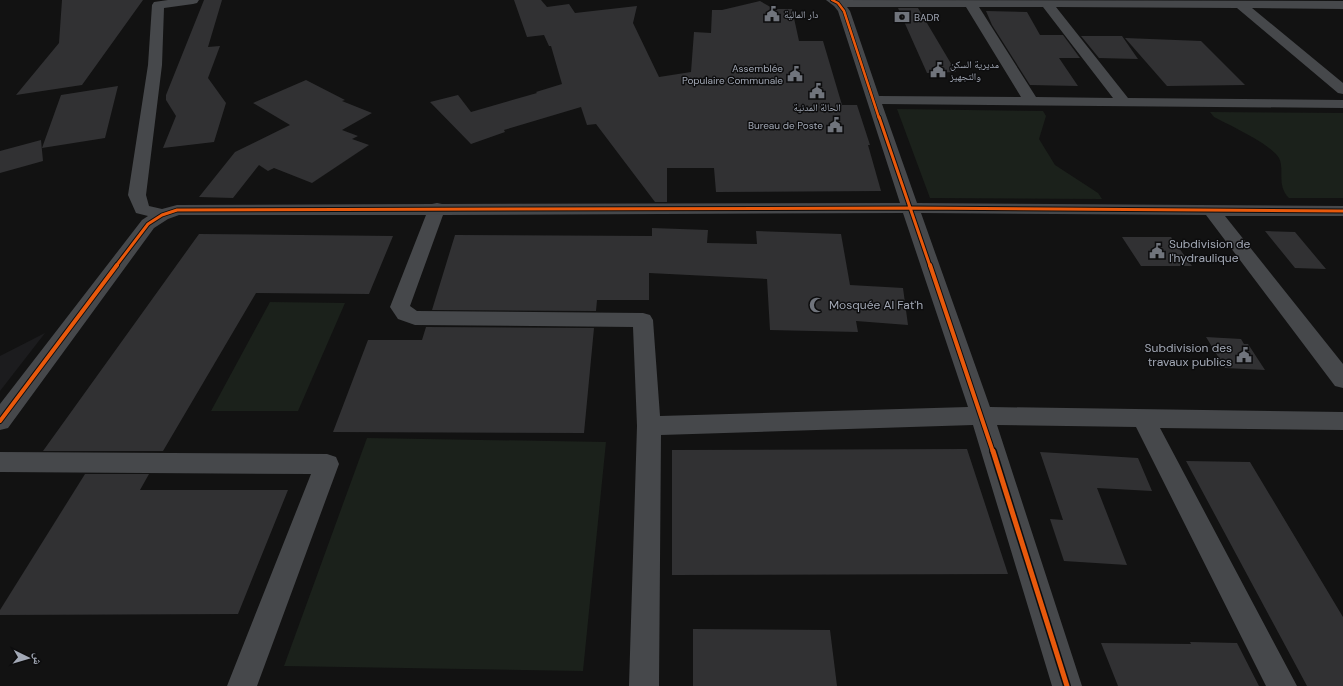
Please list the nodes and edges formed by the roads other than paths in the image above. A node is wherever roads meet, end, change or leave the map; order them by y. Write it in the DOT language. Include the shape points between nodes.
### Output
graph roads {
  1 [pos="193,0"];
  2 [pos="835,1"];
  3 [pos="966,1"];
  4 [pos="158,2"];
  5 [pos="1056,2"];
  6 [pos="1236,2"];
  7 [pos="1343,5"];
  8 [pos="1326,76"];
  9 [pos="1343,76"];
  10 [pos="1343,90"];
  11 [pos="873,100"];
  12 [pos="1031,101"];
  13 [pos="1124,102"];
  14 [pos="1343,104"];
  15 [pos="437,208"];
  16 [pos="912,208"];
  17 [pos="1212,211"];
  18 [pos="1343,211"];
  19 [pos="162,215"];
  20 [pos="1343,380"];
  21 [pos="982,416"];
  22 [pos="1143,418"];
  23 [pos="0,421"];
  24 [pos="1343,421"];
  25 [pos="649,426"];
  26 [pos="0,462"];
  27 [pos="242,686"];
  28 [pos="644,686"];
  29 [pos="1067,686"];
  30 [pos="1282,686"];
  1 -- 4 [label="street"];
  2 -- 3 [label="street"];
  2 -- 11 [label="street" via="844,11"];
  3 -- 5 [label="street"];
  3 -- 12 [label="street"];
  4 -- 19 [label="street" via="155,65 137,195 142,208"];
  5 -- 6 [label="street"];
  5 -- 13 [label="street"];
  6 -- 7 [label="street"];
  6 -- 8 [label="street"];
  8 -- 9 [label="street"];
  8 -- 10 [label="street"];
  11 -- 12 [label="street"];
  11 -- 16 [label="street"];
  12 -- 13 [label="street"];
  13 -- 14 [label="street"];
  15 -- 16 [label="street"];
  15 -- 19 [label="street" via="177,210"];
  15 -- 25 [label="street" via="400,307 405,314 415,318 643,320"];
  16 -- 17 [label="street"];
  16 -- 21 [label="street"];
  17 -- 18 [label="street"];
  17 -- 20 [label="street"];
  19 -- 23 [label="street" via="148,224"];
  21 -- 22 [label="street"];
  21 -- 25 [label="street"];
  21 -- 29 [label="street"];
  22 -- 24 [label="street"];
  22 -- 30 [label="street"];
  25 -- 28 [label="street"];
  26 -- 27 [label="street" via="327,464"];
}
